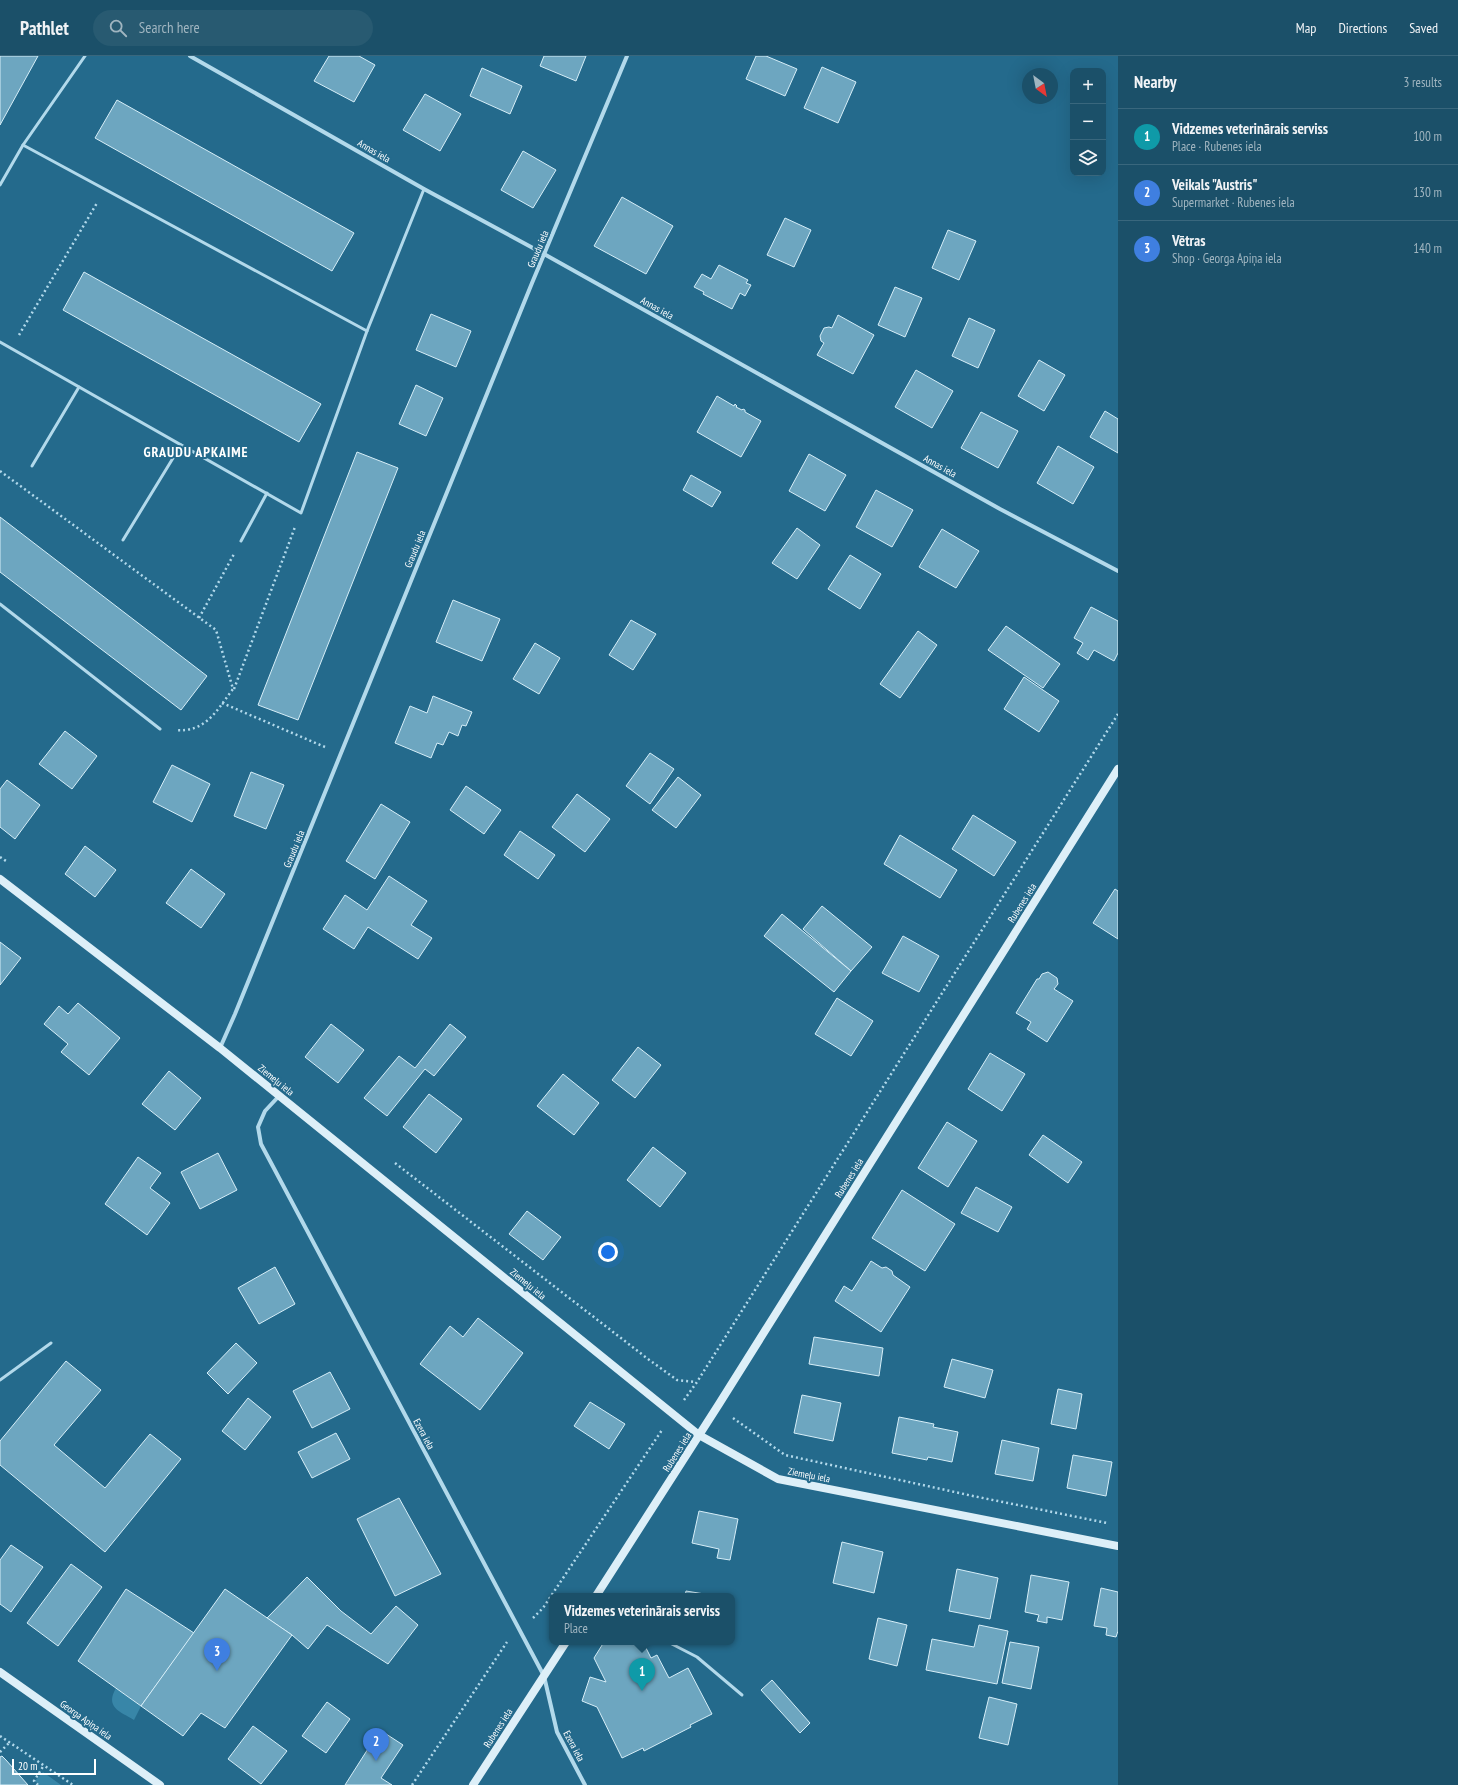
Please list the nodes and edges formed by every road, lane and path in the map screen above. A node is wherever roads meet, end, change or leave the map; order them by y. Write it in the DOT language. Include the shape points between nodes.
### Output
graph roads {
  1 [pos="85,56"];
  2 [pos="190,56"];
  3 [pos="627,56"];
  4 [pos="23,144"];
  5 [pos="0,185"];
  6 [pos="105,189"];
  7 [pos="424,189"];
  8 [pos="544,254"];
  9 [pos="367,331"];
  10 [pos="0,342"];
  11 [pos="12,349"];
  12 [pos="79,387"];
  13 [pos="181,445"];
  14 [pos="32,466"];
  15 [pos="0,471"];
  16 [pos="267,493"];
  17 [pos="301,513"];
  18 [pos="123,540"];
  19 [pos="241,541"];
  20 [pos="1118,571"];
  21 [pos="0,604"];
  22 [pos="199,618"];
  23 [pos="233,689"];
  24 [pos="222,703"];
  25 [pos="1118,714"];
  26 [pos="160,729"];
  27 [pos="341,753"];
  28 [pos="1118,769"];
  29 [pos="0,879"];
  30 [pos="220,1048"];
  31 [pos="279,1096"];
  32 [pos="390,1158"];
  33 [pos="51,1343"];
  34 [pos="0,1380"];
  35 [pos="697,1382"];
  36 [pos="688,1394"];
  37 [pos="733,1417"];
  38 [pos="664,1427"];
  39 [pos="699,1435"];
  40 [pos="1110,1523"];
  41 [pos="1118,1546"];
  42 [pos="553,1593"];
  43 [pos="598,1593"];
  44 [pos="549,1599"];
  45 [pos="543,1608"];
  46 [pos="505,1645"];
  47 [pos="564,1645"];
  48 [pos="674,1645"];
  49 [pos="0,1672"];
  50 [pos="544,1676"];
  51 [pos="742,1695"];
  52 [pos="0,1736"];
  53 [pos="10,1742"];
  54 [pos="0,1752"];
  55 [pos="44,1765"];
  56 [pos="38,1785"];
  57 [pos="73,1785"];
  58 [pos="160,1785"];
  59 [pos="412,1785"];
  60 [pos="473,1785"];
  61 [pos="585,1785"];
  1 -- 4 [label="lane"];
  2 -- 7 [label="street, Annas iela"];
  3 -- 8 [label="street, Graudu iela"];
  4 -- 5 [label="lane"];
  4 -- 6 [label="lane"];
  6 -- 9 [label="lane"];
  6 -- 11 [label="path"];
  7 -- 8 [label="street, Annas iela"];
  7 -- 9 [label="lane"];
  8 -- 20 [label="street, Annas iela" via="1000,510"];
  8 -- 27 [label="street, Graudu iela"];
  9 -- 17 [label="lane"];
  10 -- 11 [label="lane"];
  11 -- 12 [label="lane"];
  12 -- 13 [label="lane"];
  12 -- 14 [label="lane"];
  13 -- 16 [label="lane"];
  13 -- 18 [label="lane"];
  15 -- 22 [label="path"];
  16 -- 17 [label="lane"];
  16 -- 19 [label="lane"];
  17 -- 23 [label="path"];
  19 -- 22 [label="path"];
  21 -- 26 [label="lane"];
  22 -- 23 [label="path" via="216,630"];
  23 -- 24 [label="path"];
  24 -- 26 [label="path" via="207,723 185,731"];
  24 -- 27 [label="path"];
  25 -- 35 [label="path"];
  27 -- 30 [label="street, Graudu iela"];
  28 -- 39 [label="street, Rubenes iela"];
  29 -- 30 [label="street, Ziemeļu iela"];
  30 -- 31 [label="street, Ziemeļu iela"];
  31 -- 39 [label="street, Ziemeļu iela"];
  31 -- 50 [label="street, Ezera iela" via="265,1111 258,1127 261,1144"];
  32 -- 35 [label="path" via="648,1359 677,1380"];
  33 -- 34 [label="lane"];
  35 -- 36 [label="path"];
  37 -- 40 [label="path" via="785,1455"];
  38 -- 42 [label="path"];
  39 -- 41 [label="street, Ziemeļu iela" via="778,1479"];
  39 -- 43 [label="street, Rubenes iela"];
  44 -- 45 [label="path"];
  46 -- 59 [label="path"];
  47 -- 50 [label="street, Rubenes iela"];
  48 -- 51 [label="lane" via="696,1657"];
  49 -- 58 [label="street, Georga Apiņa iela"];
  50 -- 60 [label="street, Rubenes iela"];
  50 -- 61 [label="street, Ezera iela" via="557,1732"];
  52 -- 53 [label="path"];
  53 -- 54 [label="path"];
  53 -- 55 [label="path"];
  55 -- 56 [label="path" via="34,1781"];
  55 -- 57 [label="path"];
}
